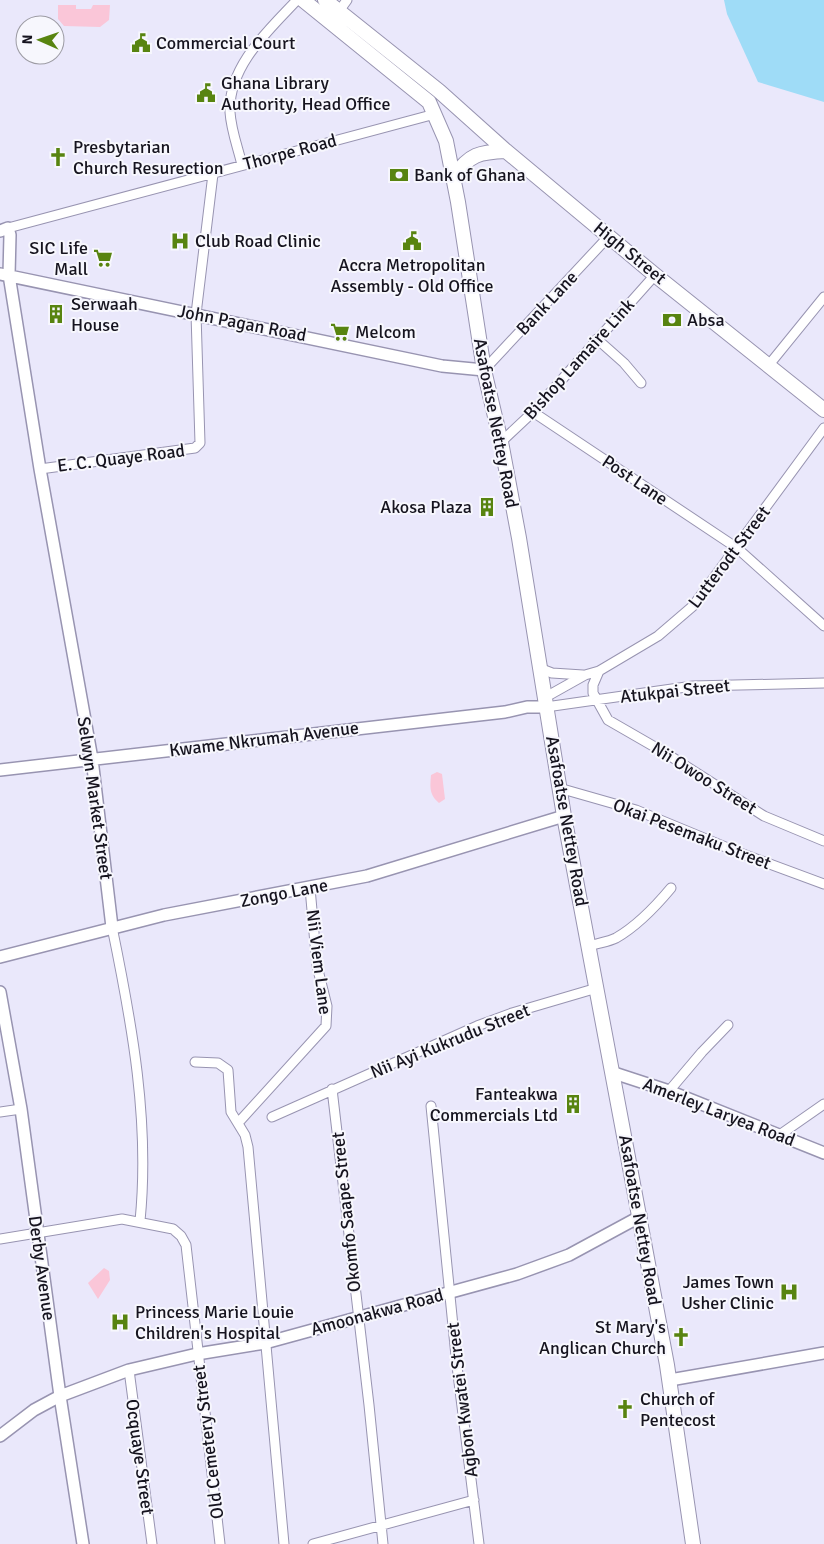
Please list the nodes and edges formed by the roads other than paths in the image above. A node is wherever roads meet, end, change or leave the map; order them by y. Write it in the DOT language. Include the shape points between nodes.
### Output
graph roads {
  1 [pos="297,0"];
  2 [pos="303,0"];
  3 [pos="325,0"];
  4 [pos="343,6"];
  5 [pos="439,91"];
  6 [pos="432,108"];
  7 [pos="506,151"];
  8 [pos="242,165"];
  9 [pos="213,174"];
  10 [pos="454,177"];
  11 [pos="4,230"];
  12 [pos="609,236"];
  13 [pos="655,274"];
  14 [pos="5,275"];
  15 [pos="824,297"];
  16 [pos="196,314"];
  17 [pos="597,339"];
  18 [pos="768,366"];
  19 [pos="484,370"];
  20 [pos="641,383"];
  21 [pos="824,410"];
  22 [pos="533,412"];
  23 [pos="824,428"];
  24 [pos="501,442"];
  25 [pos="40,468"];
  26 [pos="737,548"];
  27 [pos="824,626"];
  28 [pos="539,668"];
  29 [pos="598,671"];
  30 [pos="585,675"];
  31 [pos="824,683"];
  32 [pos="595,700"];
  33 [pos="545,702"];
  34 [pos="92,759"];
  35 [pos="0,770"];
  36 [pos="560,788"];
  37 [pos="564,816"];
  38 [pos="824,841"];
  39 [pos="824,884"];
  40 [pos="310,888"];
  41 [pos="671,888"];
  42 [pos="112,927"];
  43 [pos="590,946"];
  44 [pos="0,957"];
  45 [pos="598,988"];
  46 [pos="0,992"];
  47 [pos="728,1025"];
  48 [pos="195,1062"];
  49 [pos="614,1073"];
  50 [pos="332,1089"];
  51 [pos="669,1092"];
  52 [pos="824,1104"];
  53 [pos="431,1106"];
  54 [pos="21,1109"];
  55 [pos="0,1112"];
  56 [pos="272,1117"];
  57 [pos="238,1123"];
  58 [pos="780,1134"];
  59 [pos="824,1153"];
  60 [pos="641,1216"];
  61 [pos="140,1221"];
  62 [pos="38,1233"];
  63 [pos="0,1239"];
  64 [pos="450,1292"];
  65 [pos="358,1317"];
  66 [pos="265,1343"];
  67 [pos="824,1353"];
  68 [pos="197,1354"];
  69 [pos="129,1370"];
  70 [pos="670,1380"];
  71 [pos="60,1396"];
  72 [pos="0,1436"];
  73 [pos="474,1500"];
  74 [pos="382,1524"];
  75 [pos="83,1544"];
  76 [pos="152,1544"];
  77 [pos="220,1544"];
  78 [pos="284,1544"];
  79 [pos="313,1544"];
  80 [pos="383,1544"];
  81 [pos="479,1544"];
  82 [pos="693,1544"];
  1 -- 8 [label="street" via="260,40 238,77 230,112"];
  2 -- 6 [label="main road"];
  3 -- 4 [label="main road, High Street"];
  4 -- 5 [label="main road, High Street"];
  5 -- 6 [label="main road"];
  5 -- 7 [label="main road, High Street"];
  6 -- 8 [label="street, Thorpe Road"];
  6 -- 10 [label="main road, Asafoatse Nettey Road" via="446,141"];
  7 -- 10 [label="main road" via="478,153"];
  7 -- 12 [label="main road, High Street"];
  8 -- 9 [label="street, Thorpe Road"];
  9 -- 11 [label="street, Thorpe Road"];
  9 -- 16 [label="street, E. C. Quaye Road"];
  10 -- 19 [label="main road, Asafoatse Nettey Road"];
  11 -- 14 [label="main road, Selwyn Market Street" via="10,235"];
  12 -- 13 [label="main road, High Street"];
  12 -- 19 [label="street, Bank Lane"];
  13 -- 17 [label="street, Bishop Lamaire Link"];
  13 -- 18 [label="main road, High Street"];
  14 -- 16 [label="main road, John Pagan Road"];
  14 -- 25 [label="main road, Selwyn Market Street"];
  15 -- 18 [label="street"];
  16 -- 19 [label="main road, John Pagan Road" via="442,366"];
  16 -- 25 [label="street, E. C. Quaye Road" via="198,446"];
  17 -- 20 [label="street"];
  17 -- 22 [label="street, Bishop Lamaire Link"];
  18 -- 21 [label="main road, High Street"];
  19 -- 24 [label="main road, Asafoatse Nettey Road"];
  22 -- 24 [label="street, Bishop Lamaire Link"];
  22 -- 26 [label="street, Post Lane"];
  23 -- 26 [label="street, Lutterodt Street"];
  24 -- 28 [label="main road, Asafoatse Nettey Road"];
  25 -- 34 [label="main road, Selwyn Market Street"];
  26 -- 27 [label="street, Post Lane"];
  26 -- 29 [label="street, Lutterodt Street" via="694,606 658,636"];
  28 -- 30 [label="street" via="552,673"];
  28 -- 33 [label="main road, Asafoatse Nettey Road"];
  29 -- 30 [label="street, Lutterodt Street"];
  29 -- 32 [label="street" via="593,685"];
  30 -- 33 [label="street"];
  31 -- 32 [label="street, Atukpai Street" via="692,686"];
  32 -- 33 [label="street, Atukpai Street"];
  32 -- 38 [label="street, Nii Owoo Street" via="608,720 764,816"];
  33 -- 34 [label="main road, Kwame Nkrumah Avenue" via="505,712"];
  33 -- 36 [label="main road, Asafoatse Nettey Road"];
  34 -- 35 [label="main road, Kwame Nkrumah Avenue"];
  34 -- 42 [label="main road, Selwyn Market Street"];
  36 -- 37 [label="main road, Asafoatse Nettey Road"];
  36 -- 39 [label="street, Okai Pesemaku Street" via="636,810"];
  37 -- 40 [label="main road, Zongo Lane" via="367,876"];
  37 -- 43 [label="main road, Asafoatse Nettey Road"];
  40 -- 42 [label="main road, Zongo Lane"];
  40 -- 57 [label="street, Nii Viem Lane" via="317,966 327,1006 326,1026"];
  41 -- 43 [label="street" via="647,914 625,931"];
  42 -- 44 [label="main road, Zongo Lane"];
  42 -- 61 [label="street, Selwyn Market Street" via="132,1032 143,1124 144,1185"];
  43 -- 45 [label="main road, Asafoatse Nettey Road"];
  45 -- 49 [label="main road, Asafoatse Nettey Road"];
  45 -- 50 [label="street, Nii Ayi Kukrudu Street" via="476,1026"];
  46 -- 54 [label="main road, Derby Avenue"];
  47 -- 51 [label="street"];
  48 -- 57 [label="street" via="218,1063 228,1070 231,1112"];
  49 -- 51 [label="main road, Amerley Laryea Road"];
  49 -- 60 [label="main road, Asafoatse Nettey Road"];
  50 -- 56 [label="street, Nii Ayi Kukrudu Street"];
  50 -- 65 [label="street, Okomfo Saape Street"];
  51 -- 58 [label="main road, Amerley Laryea Road"];
  52 -- 58 [label="street"];
  53 -- 64 [label="street, Agbon Kwatei Street"];
  54 -- 55 [label="street"];
  54 -- 62 [label="main road, Derby Avenue"];
  57 -- 66 [label="street" via="248,1147"];
  58 -- 59 [label="main road, Amerley Laryea Road"];
  60 -- 64 [label="main road, Amoonakwa Road" via="548,1265"];
  60 -- 70 [label="main road, Asafoatse Nettey Road"];
  61 -- 62 [label="street" via="122,1219"];
  61 -- 68 [label="street, Old Cemetery Street" via="173,1229 186,1245"];
  62 -- 63 [label="street"];
  62 -- 71 [label="main road, Derby Avenue"];
  64 -- 65 [label="main road, Amoonakwa Road"];
  64 -- 73 [label="street, Agbon Kwatei Street"];
  65 -- 66 [label="main road, Amoonakwa Road"];
  65 -- 74 [label="street, Okomfo Saape Street"];
  66 -- 68 [label="main road, Amoonakwa Road"];
  66 -- 78 [label="street"];
  67 -- 70 [label="main road"];
  68 -- 69 [label="main road, Amoonakwa Road"];
  68 -- 77 [label="street, Old Cemetery Street"];
  69 -- 71 [label="main road, Amoonakwa Road"];
  69 -- 76 [label="street, Ocquaye Street"];
  70 -- 82 [label="main road, Asafoatse Nettey Road"];
  71 -- 72 [label="main road, Amoonakwa Road" via="34,1410"];
  71 -- 75 [label="main road, Derby Avenue"];
  73 -- 74 [label="street"];
  73 -- 81 [label="street, Agbon Kwatei Street"];
  74 -- 79 [label="street"];
  74 -- 80 [label="street, Okomfo Saape Street"];
}
